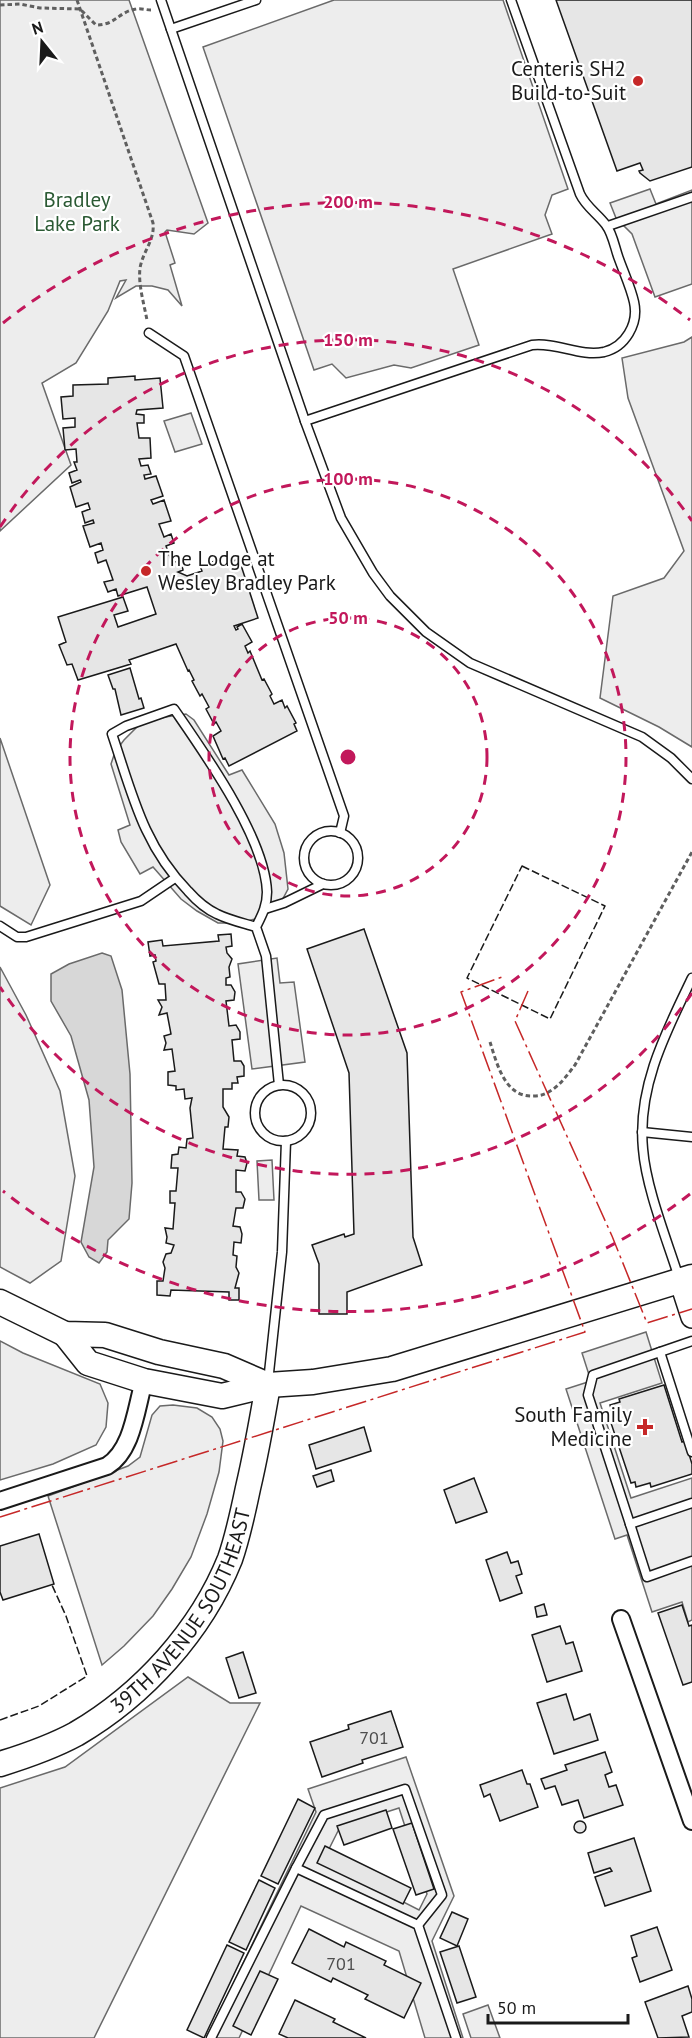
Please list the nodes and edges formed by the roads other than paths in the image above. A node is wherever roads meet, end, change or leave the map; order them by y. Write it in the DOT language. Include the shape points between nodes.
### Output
graph roads {
  1 [pos="161,0"];
  2 [pos="255,0"];
  3 [pos="511,0"];
  4 [pos="171,29"];
  5 [pos="692,197"];
  6 [pos="608,226"];
  7 [pos="149,333"];
  8 [pos="305,421"];
  9 [pos="692,779"];
  10 [pos="340,833"];
  11 [pos="175,878"];
  12 [pos="323,884"];
  13 [pos="265,909"];
  14 [pos="0,926"];
  15 [pos="256,927"];
  16 [pos="692,978"];
  17 [pos="279,1085"];
  18 [pos="642,1132"];
  19 [pos="692,1137"];
  20 [pos="286,1141"];
  21 [pos="686,1278"];
  22 [pos="0,1302"];
  23 [pos="692,1317"];
  24 [pos="65,1334"];
  25 [pos="692,1341"];
  26 [pos="660,1352"];
  27 [pos="144,1382"];
  28 [pos="268,1385"];
  29 [pos="692,1452"];
  30 [pos="0,1501"];
  31 [pos="692,1503"];
  32 [pos="630,1524"];
  33 [pos="692,1561"];
  34 [pos="621,1619"];
  35 [pos="0,1764"];
  36 [pos="692,1821"];
  37 [pos="296,1868"];
  38 [pos="418,1925"];
  39 [pos="211,2038"];
  40 [pos="456,2038"];
  1 -- 4 [label="lane"];
  2 -- 4 [label="lane"];
  3 -- 6 [label="lane" via="580,194"];
  4 -- 8 [label="lane"];
  5 -- 6 [label="lane"];
  6 -- 8 [label="lane" via="635,304 631,330 616,347 591,354 532,345"];
  7 -- 10 [label="lane" via="184,356 344,816"];
  8 -- 9 [label="lane" via="341,518 373,573 409,616 470,663 642,738"];
  10 -- 12 [label="lane" via="348,837 357,852 356,869 344,882"];
  10 -- 12 [label="lane" via="316,836 306,850 306,867"];
  11 -- 13 [label="lane" via="149,840 112,734 174,708 254,841 267,892"];
  11 -- 14 [label="lane" via="141,901 26,937 17,937"];
  11 -- 15 [label="lane" via="215,913"];
  12 -- 13 [label="lane"];
  13 -- 15 [label="lane"];
  15 -- 17 [label="lane" via="266,956"];
  16 -- 18 [label="lane" via="657,1053 644,1104"];
  17 -- 20 [label="lane" via="256,1102 255,1121 267,1137"];
  17 -- 20 [label="lane" via="297,1088 309,1101 311,1110 308,1127"];
  18 -- 19 [label="lane"];
  18 -- 21 [label="lane" via="648,1173"];
  20 -- 28 [label="lane" via="282,1252"];
  21 -- 23 [label="street"];
  21 -- 28 [label="main road" via="392,1369"];
  22 -- 24 [label="main road"];
  24 -- 27 [label="main road" via="88,1363"];
  24 -- 28 [label="main road" via="105,1335 224,1366"];
  25 -- 26 [label="lane"];
  26 -- 29 [label="lane"];
  26 -- 32 [label="lane" via="593,1375 588,1395"];
  27 -- 28 [label="main road" via="222,1396"];
  27 -- 30 [label="street" via="128,1440 116,1461"];
  28 -- 35 [label="main road, 39TH AVENUE SOUTHEAST" via="230,1558 211,1598 183,1639 144,1683 103,1715 33,1754"];
  31 -- 32 [label="lane"];
  32 -- 33 [label="lane" via="646,1577"];
  34 -- 36 [label="street"];
  37 -- 38 [label="lane"];
  37 -- 38 [label="lane" via="324,1815 405,1789 442,1895"];
  37 -- 39 [label="lane"];
  38 -- 40 [label="lane"];
}
